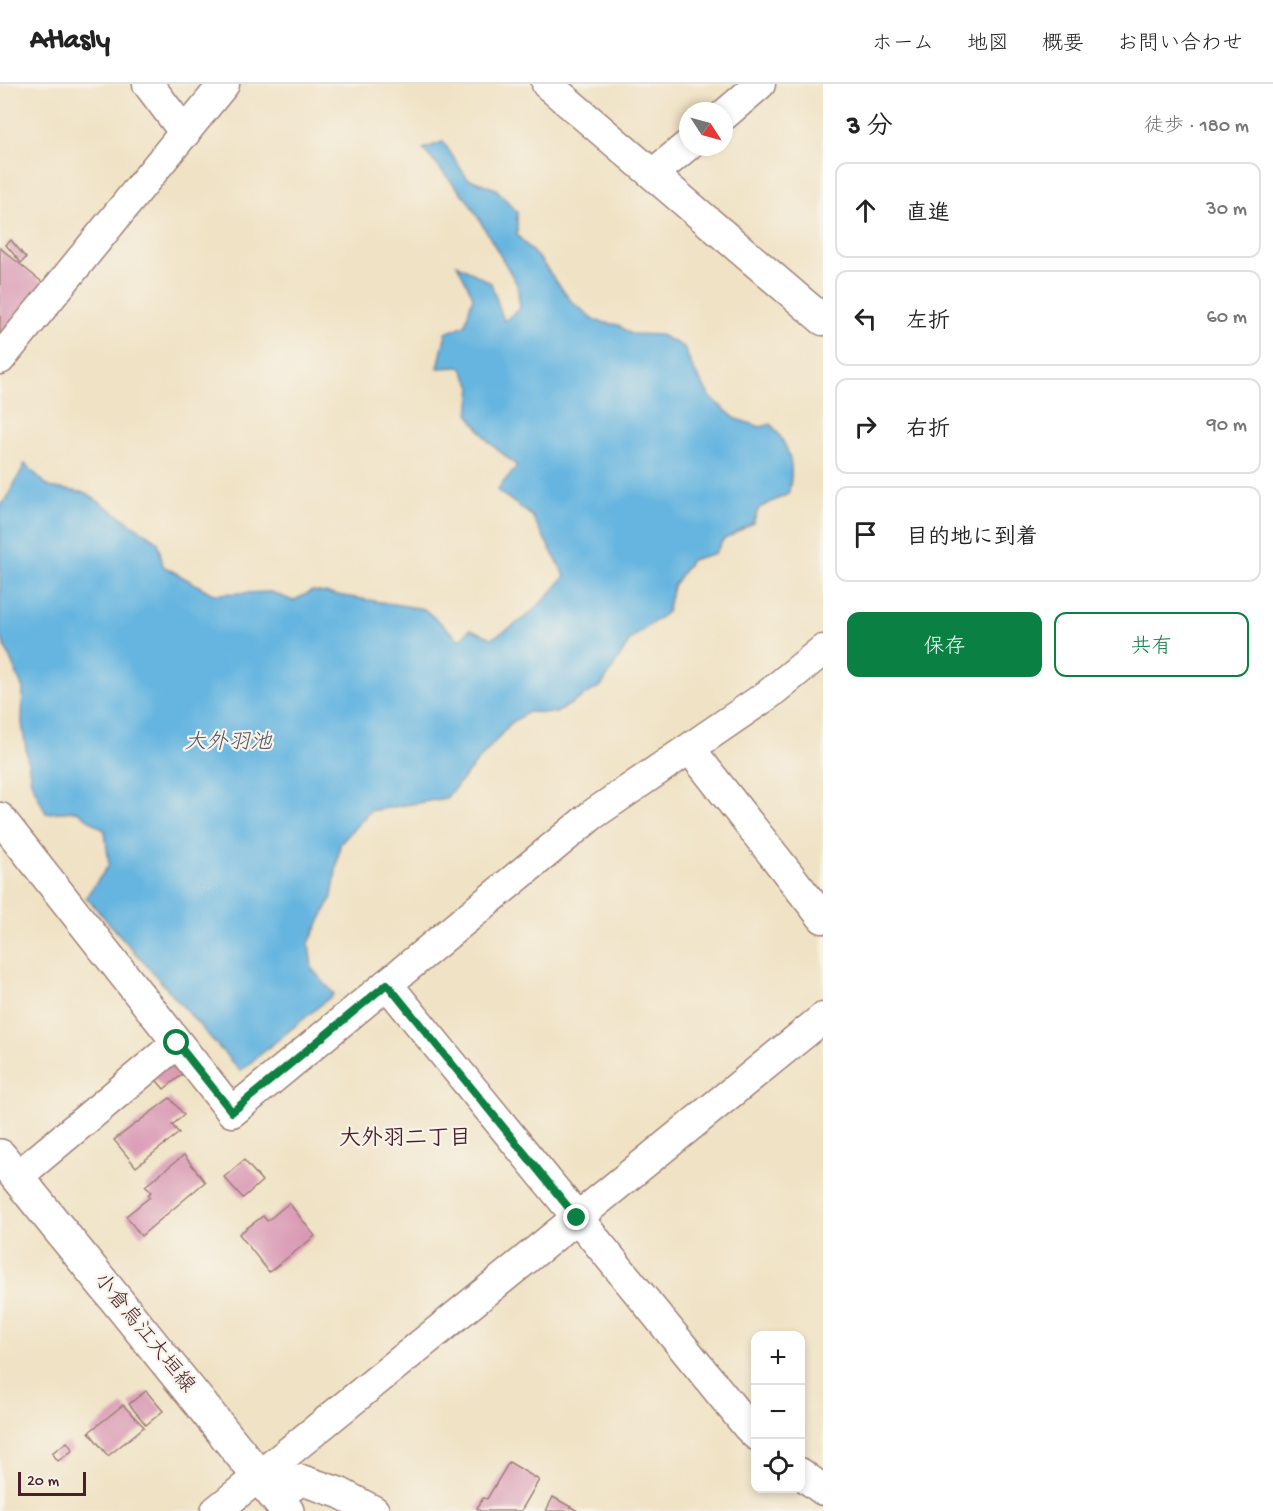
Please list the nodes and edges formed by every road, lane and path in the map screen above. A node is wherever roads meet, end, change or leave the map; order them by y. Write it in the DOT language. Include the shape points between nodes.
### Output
graph roads {
  1 [pos="148,84"];
  2 [pos="224,84"];
  3 [pos="547,84"];
  4 [pos="760,84"];
  5 [pos="733,107"];
  6 [pos="185,133"];
  7 [pos="679,152"];
  8 [pos="653,174"];
  9 [pos="823,320"];
  10 [pos="0,359"];
  11 [pos="823,650"];
  12 [pos="690,749"];
  13 [pos="0,818"];
  14 [pos="823,918"];
  15 [pos="387,984"];
  16 [pos="823,1018"];
  17 [pos="177,1043"];
  18 [pos="8,1167"];
  19 [pos="577,1218"];
  20 [pos="751,1431"];
  21 [pos="805,1476"];
  22 [pos="823,1490"];
  23 [pos="274,1495"];
  24 [pos="216,1511"];
  25 [pos="374,1511"];
  1 -- 6 [label="street"];
  2 -- 6 [label="street"];
  3 -- 8 [label="street"];
  4 -- 5 [label="street"];
  6 -- 10 [label="street"];
  7 -- 8 [label="street"];
  8 -- 9 [label="street"];
  11 -- 12 [label="street" via="769,694"];
  12 -- 14 [label="street"];
  12 -- 15 [label="street" via="592,815"];
  13 -- 17 [label="street"];
  15 -- 17 [label="street" via="232,1112"];
  15 -- 19 [label="street"];
  16 -- 19 [label="street"];
  17 -- 18 [label="street"];
  18 -- 23 [label="main road, 小倉烏江大垣線"];
  19 -- 20 [label="street"];
  19 -- 23 [label="street"];
  21 -- 22 [label="street"];
  23 -- 24 [label="street"];
  23 -- 25 [label="street" via="301,1480 340,1493"];
}
